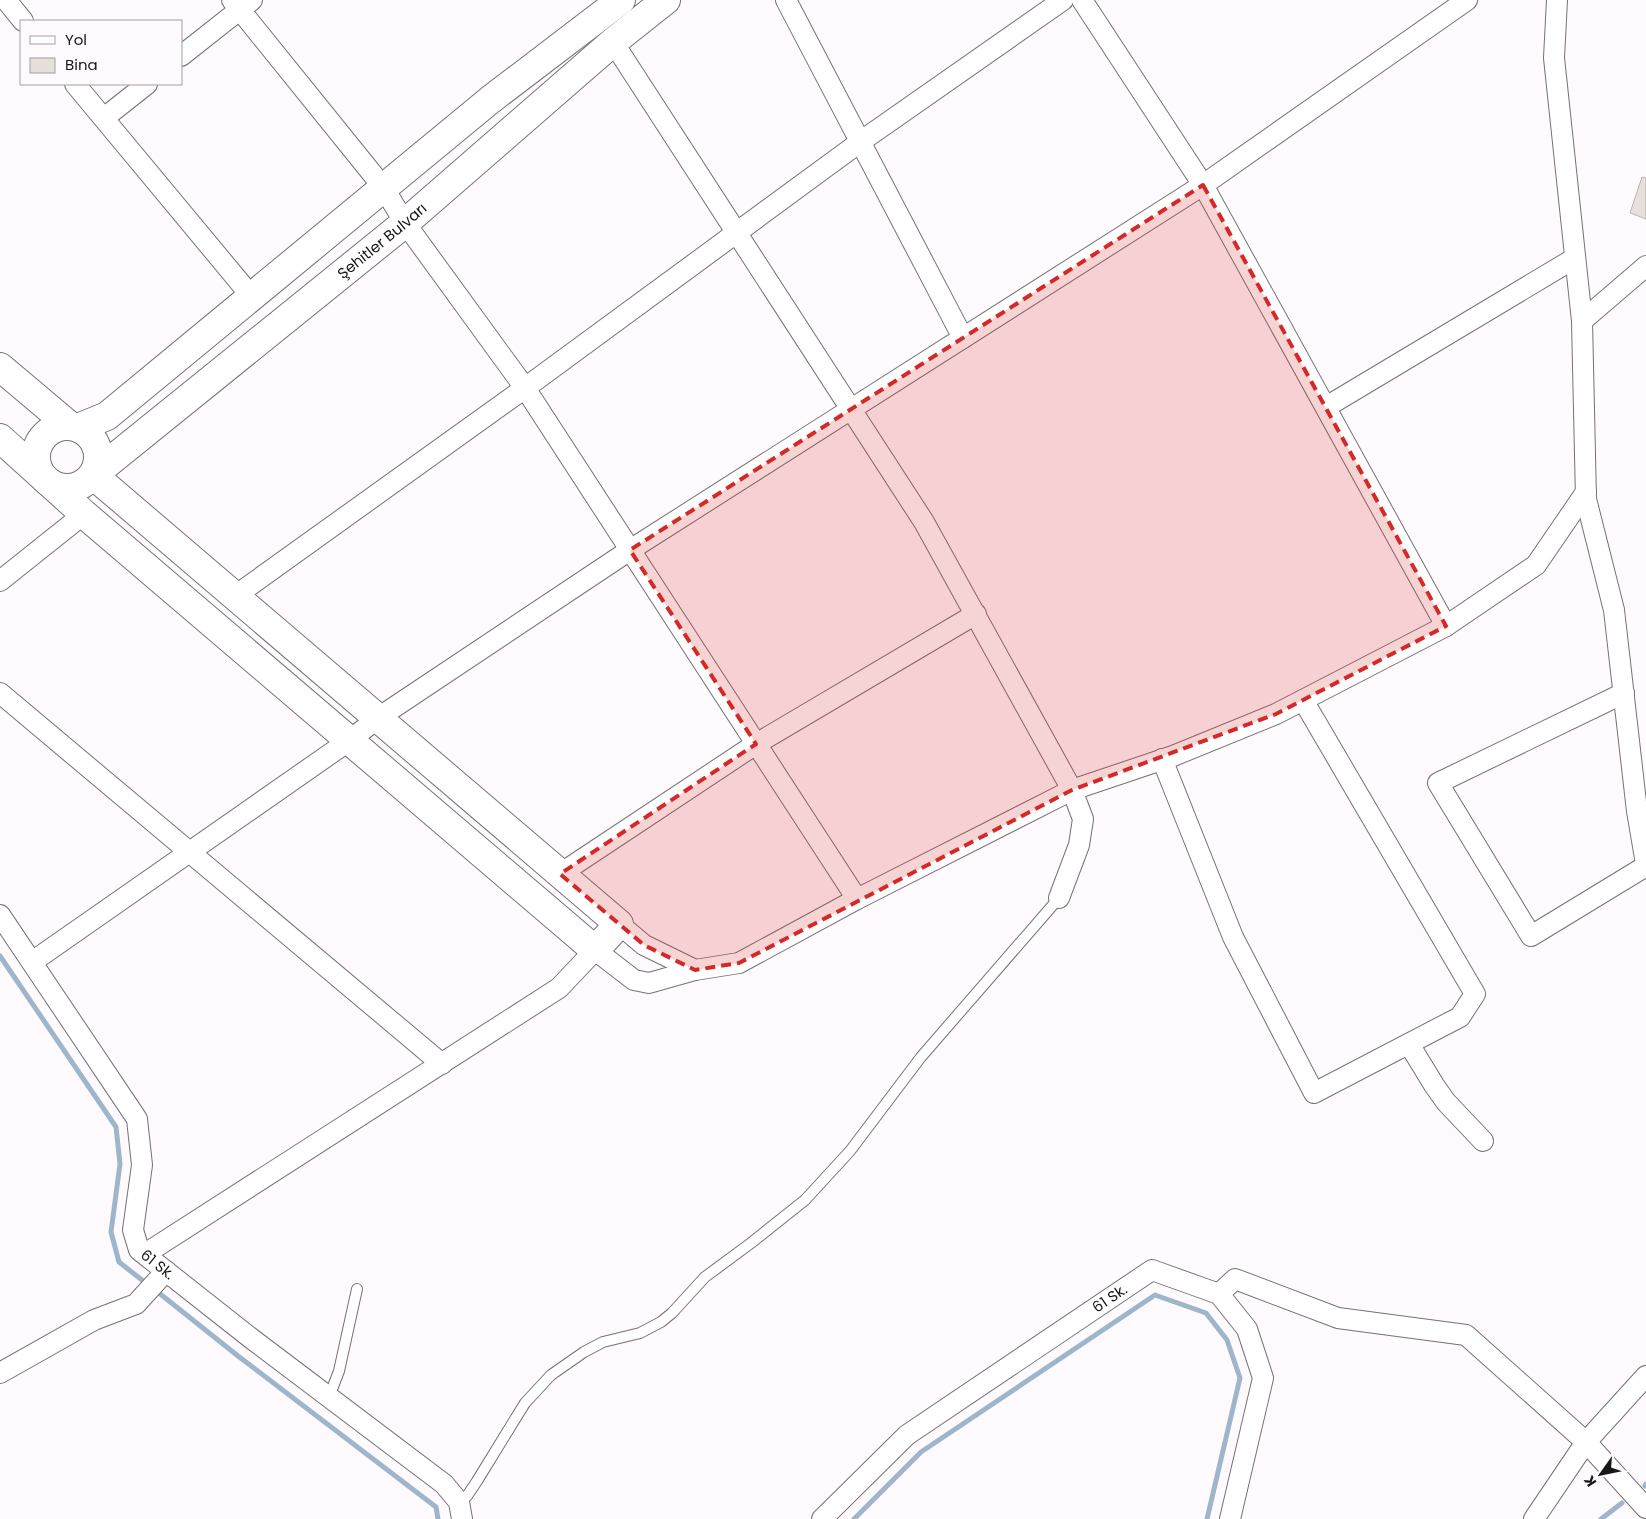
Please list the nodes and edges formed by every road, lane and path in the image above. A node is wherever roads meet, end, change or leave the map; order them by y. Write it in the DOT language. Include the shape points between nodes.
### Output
graph roads {
  1 [pos="6,0"];
  2 [pos="621,0"];
  3 [pos="666,0"];
  4 [pos="786,0"];
  5 [pos="1063,0"];
  6 [pos="1082,0"];
  7 [pos="1468,0"];
  8 [pos="1557,0"];
  9 [pos="241,3"];
  10 [pos="22,20"];
  11 [pos="614,42"];
  12 [pos="182,55"];
  13 [pos="76,85"];
  14 [pos="146,85"];
  15 [pos="104,118"];
  16 [pos="860,142"];
  17 [pos="1203,185"];
  18 [pos="384,187"];
  19 [pos="405,223"];
  20 [pos="738,232"];
  21 [pos="1575,258"];
  22 [pos="1646,266"];
  23 [pos="252,297"];
  24 [pos="1582,321"];
  25 [pos="963,338"];
  26 [pos="0,367"];
  27 [pos="525,388"];
  28 [pos="1326,407"];
  29 [pos="851,409"];
  30 [pos="74,427"];
  31 [pos="0,438"];
  32 [pos="93,475"];
  33 [pos="44,479"];
  34 [pos="1586,492"];
  35 [pos="84,514"];
  36 [pos="630,550"];
  37 [pos="0,581"];
  38 [pos="235,596"];
  39 [pos="976,614"];
  40 [pos="1446,626"];
  41 [pos="0,693"];
  42 [pos="1624,693"];
  43 [pos="1303,700"];
  44 [pos="378,718"];
  45 [pos="350,740"];
  46 [pos="756,744"];
  47 [pos="1162,759"];
  48 [pos="1072,790"];
  49 [pos="1642,810"];
  50 [pos="189,852"];
  51 [pos="1646,865"];
  52 [pos="560,874"];
  53 [pos="1059,898"];
  54 [pos="857,899"];
  55 [pos="0,916"];
  56 [pos="619,924"];
  57 [pos="595,950"];
  58 [pos="32,962"];
  59 [pos="695,970"];
  60 [pos="1409,1044"];
  61 [pos="442,1064"];
  62 [pos="1483,1141"];
  63 [pos="145,1254"];
  64 [pos="156,1282"];
  65 [pos="357,1289"];
  66 [pos="1220,1294"];
  67 [pos="0,1373"];
  68 [pos="1646,1376"];
  69 [pos="329,1397"];
  70 [pos="1586,1442"];
  71 [pos="1646,1508"];
  72 [pos="460,1511"];
  73 [pos="822,1519"];
  74 [pos="1230,1519"];
  75 [pos="1534,1519"];
  1 -- 10 [label="street"];
  2 -- 18 [label="main road" via="490,100"];
  3 -- 11 [label="main road, Şehitler Bulvarı"];
  4 -- 16 [label="street"];
  5 -- 16 [label="street"];
  6 -- 17 [label="street"];
  7 -- 17 [label="street"];
  8 -- 21 [label="street" via="1554,58"];
  9 -- 12 [label="street"];
  9 -- 18 [label="street"];
  11 -- 19 [label="main road, Şehitler Bulvarı"];
  11 -- 20 [label="street"];
  13 -- 15 [label="street"];
  14 -- 15 [label="street"];
  15 -- 23 [label="street"];
  16 -- 20 [label="street"];
  16 -- 25 [label="street"];
  17 -- 25 [label="street"];
  17 -- 28 [label="street"];
  18 -- 19 [label="street"];
  18 -- 23 [label="main road"];
  19 -- 27 [label="street"];
  19 -- 32 [label="main road, Şehitler Bulvarı"];
  20 -- 27 [label="street"];
  20 -- 29 [label="street"];
  21 -- 24 [label="street"];
  21 -- 28 [label="street"];
  22 -- 24 [label="street"];
  23 -- 30 [label="main road" via="107,416"];
  24 -- 34 [label="street"];
  25 -- 29 [label="street"];
  26 -- 30 [label="main road"];
  27 -- 36 [label="street"];
  27 -- 38 [label="street"];
  28 -- 40 [label="street"];
  29 -- 36 [label="street"];
  29 -- 39 [label="street" via="924,522"];
  30 -- 32 [label="main road" via="91,438 98,452"];
  30 -- 33 [label="main road" via="59,426 41,438 35,460"];
  31 -- 33 [label="main road, Şehitler Bulvarı"];
  32 -- 33 [label="main road, Şehitler Bulvarı" via="76,488 64,489"];
  32 -- 38 [label="main road"];
  33 -- 35 [label="main road"];
  34 -- 40 [label="street" via="1536,565"];
  34 -- 42 [label="street" via="1614,610"];
  35 -- 37 [label="street"];
  35 -- 45 [label="main road"];
  36 -- 44 [label="street"];
  36 -- 46 [label="street"];
  38 -- 44 [label="main road"];
  39 -- 46 [label="street"];
  39 -- 48 [label="street"];
  40 -- 43 [label="street"];
  41 -- 50 [label="street"];
  42 -- 49 [label="street"];
  42 -- 51 [label="street" via="1438,783 1531,936"];
  43 -- 47 [label="street"];
  43 -- 60 [label="street" via="1475,994 1460,1017"];
  44 -- 45 [label="street"];
  44 -- 52 [label="main road"];
  45 -- 50 [label="street"];
  45 -- 57 [label="main road"];
  46 -- 52 [label="street"];
  46 -- 54 [label="street"];
  47 -- 48 [label="street"];
  47 -- 60 [label="street" via="1233,937 1314,1093"];
  48 -- 53 [label="street" via="1083,819 1079,845"];
  48 -- 54 [label="street"];
  49 -- 51 [label="street"];
  50 -- 58 [label="street"];
  50 -- 61 [label="street"];
  52 -- 56 [label="main road"];
  53 -- 72 [label="lane" via="922,1057 850,1151 805,1200 705,1277 661,1322 640,1333 596,1345 551,1375 525,1403"];
  54 -- 59 [label="street" via="739,962"];
  55 -- 58 [label="street, 61 Sk."];
  56 -- 57 [label="main road"];
  56 -- 59 [label="street" via="644,945"];
  57 -- 59 [label="street" via="634,980 649,983"];
  57 -- 61 [label="street" via="558,988"];
  58 -- 63 [label="street, 61 Sk." via="137,1119 142,1165 133,1230 138,1250"];
  60 -- 62 [label="street" via="1446,1102"];
  61 -- 63 [label="street"];
  63 -- 64 [label="street, 61 Sk."];
  64 -- 67 [label="street" via="136,1304 94,1320"];
  64 -- 69 [label="street, 61 Sk."];
  65 -- 69 [label="lane" via="340,1371"];
  66 -- 70 [label="street" via="1235,1279 1338,1318 1466,1335"];
  66 -- 73 [label="street, 61 Sk." via="1152,1270 907,1435"];
  66 -- 74 [label="street" via="1247,1329 1263,1378"];
  68 -- 70 [label="street"];
  69 -- 72 [label="street, 61 Sk." via="444,1484"];
  70 -- 71 [label="street"];
  70 -- 75 [label="street"];
}
